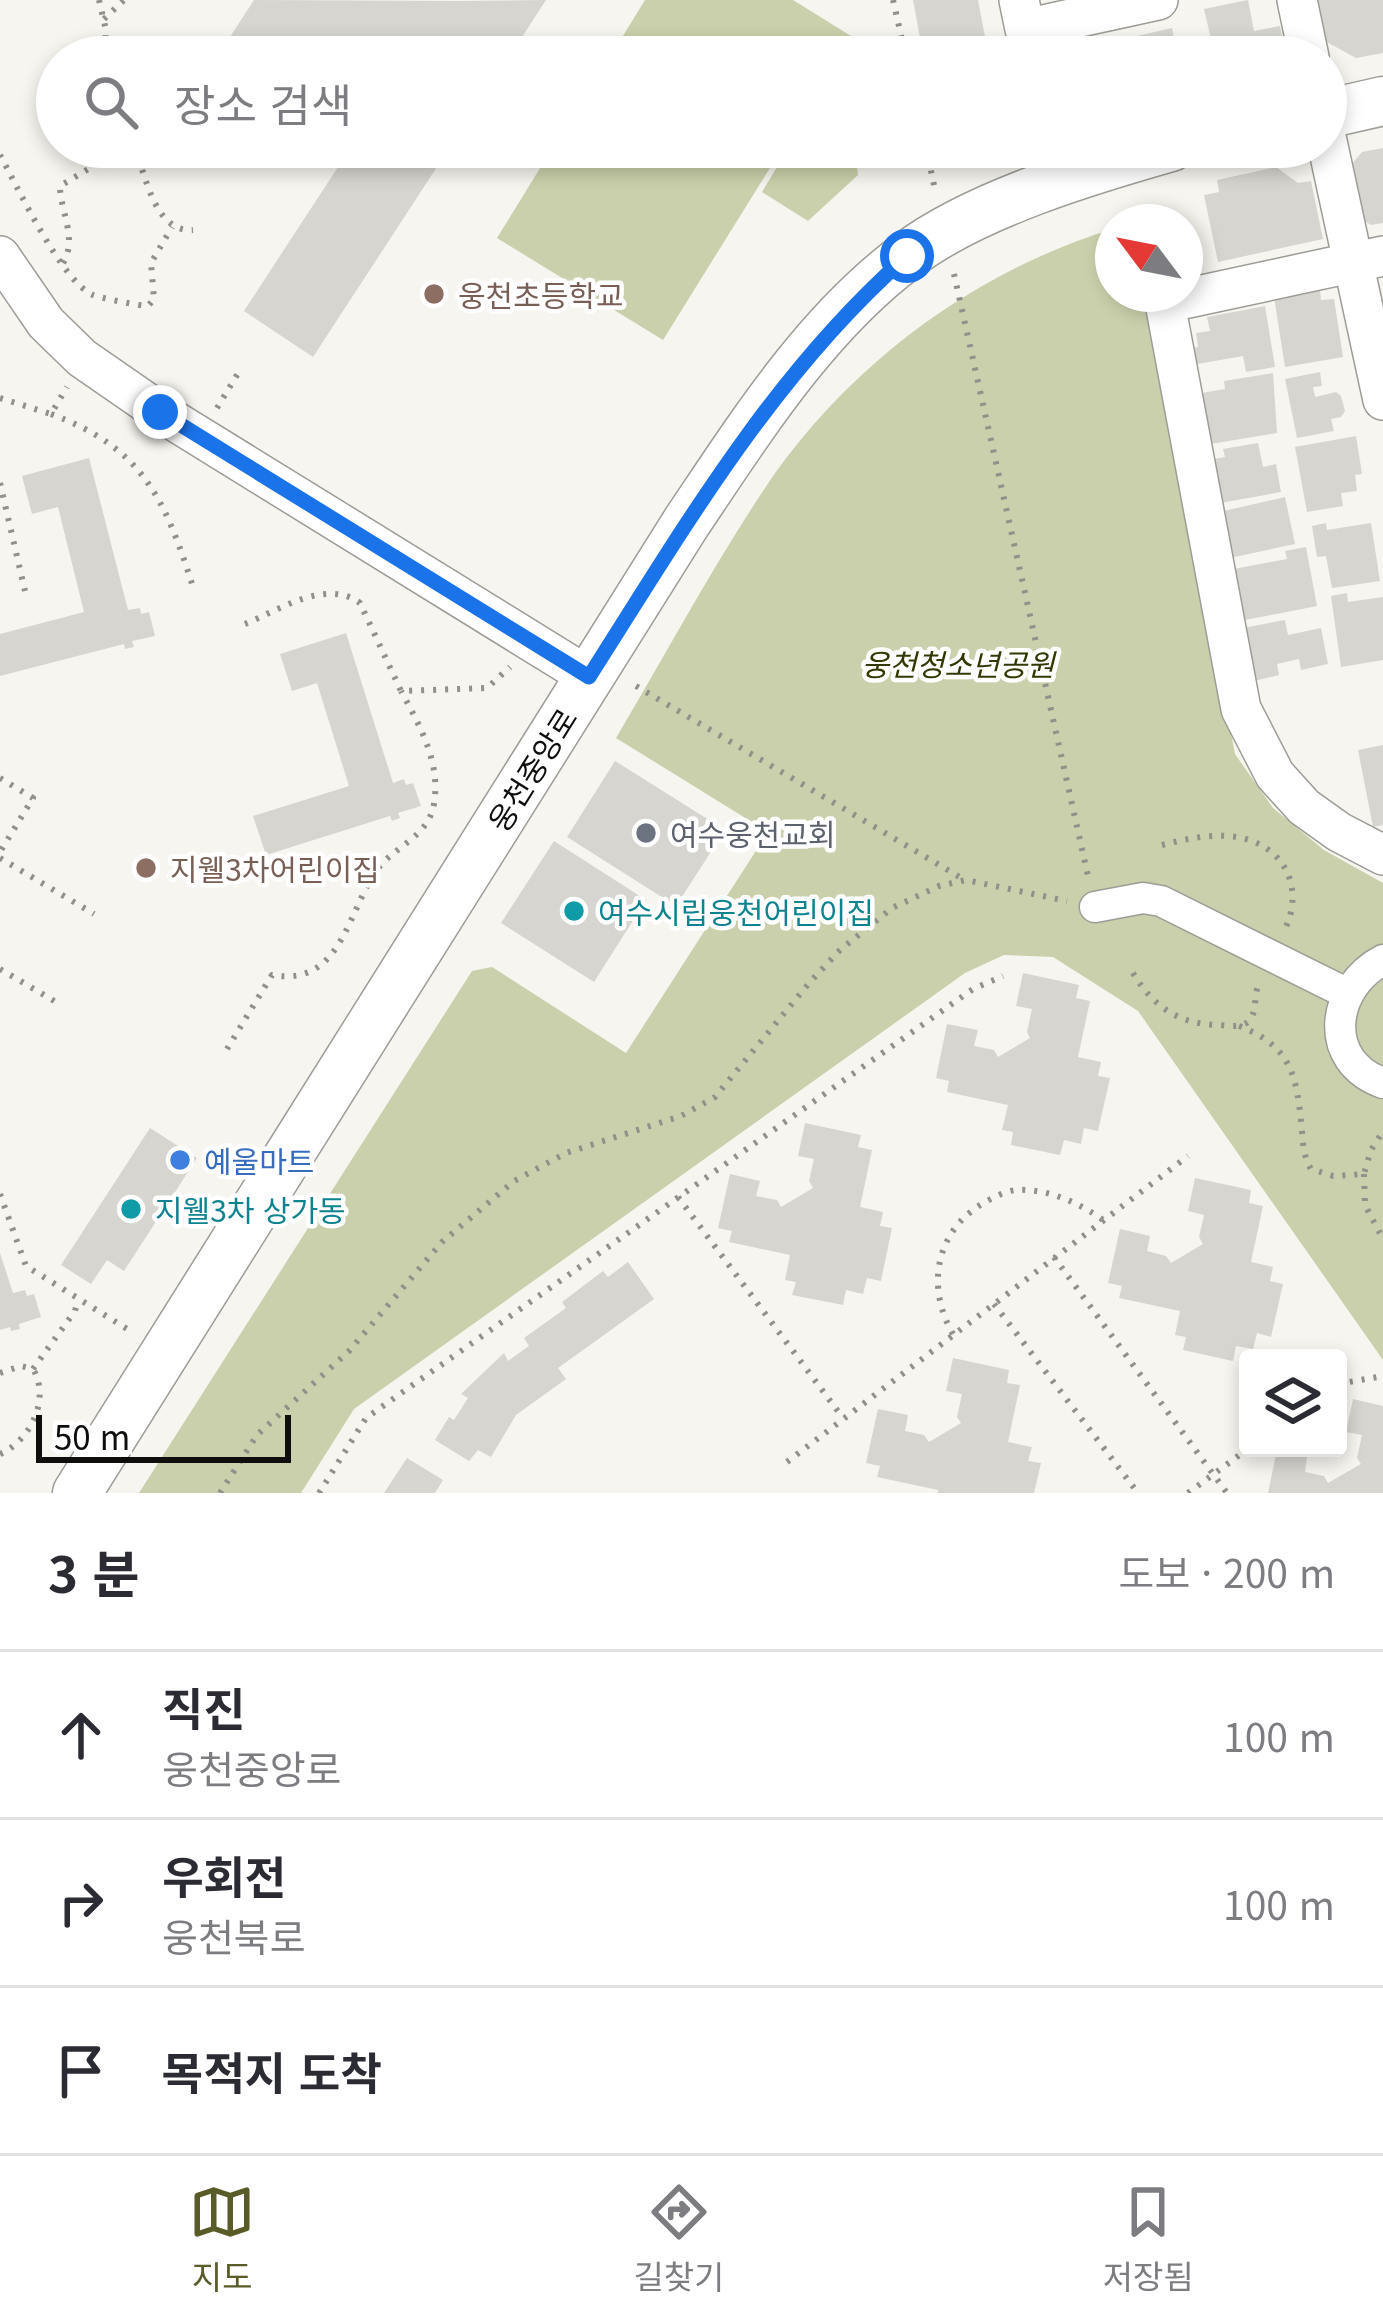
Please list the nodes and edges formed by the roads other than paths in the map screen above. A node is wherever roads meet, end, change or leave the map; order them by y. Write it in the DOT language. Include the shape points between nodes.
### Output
graph roads {
  1 [pos="1019,0"];
  2 [pos="1158,0"];
  3 [pos="1297,0"];
  4 [pos="1305,36"];
  5 [pos="1383,101"];
  6 [pos="1347,109"];
  7 [pos="1096,168"];
  8 [pos="1337,168"];
  9 [pos="0,256"];
  10 [pos="1368,259"];
  11 [pos="1383,400"];
  12 [pos="589,677"];
  13 [pos="1383,855"];
  14 [pos="1095,907"];
  15 [pos="1383,960"];
  16 [pos="1346,993"];
  17 [pos="1383,1083"];
  18 [pos="77,1493"];
  1 -- 2 [label="street" via="1025,29"];
  3 -- 4 [label="street"];
  5 -- 6 [label="street"];
  7 -- 12 [label="street, 웅천중앙로" via="944,231 863,295 785,382"];
  8 -- 10 [label="street"];
  9 -- 12 [label="street" via="46,323 82,358"];
  10 -- 11 [label="street"];
  10 -- 13 [label="street" via="1165,303 1241,709 1275,775 1304,807"];
  12 -- 18 [label="street, 웅천중앙로"];
  14 -- 16 [label="street" via="1161,902"];
  15 -- 16 [label="street"];
  16 -- 17 [label="street" via="1345,1048"];
}
